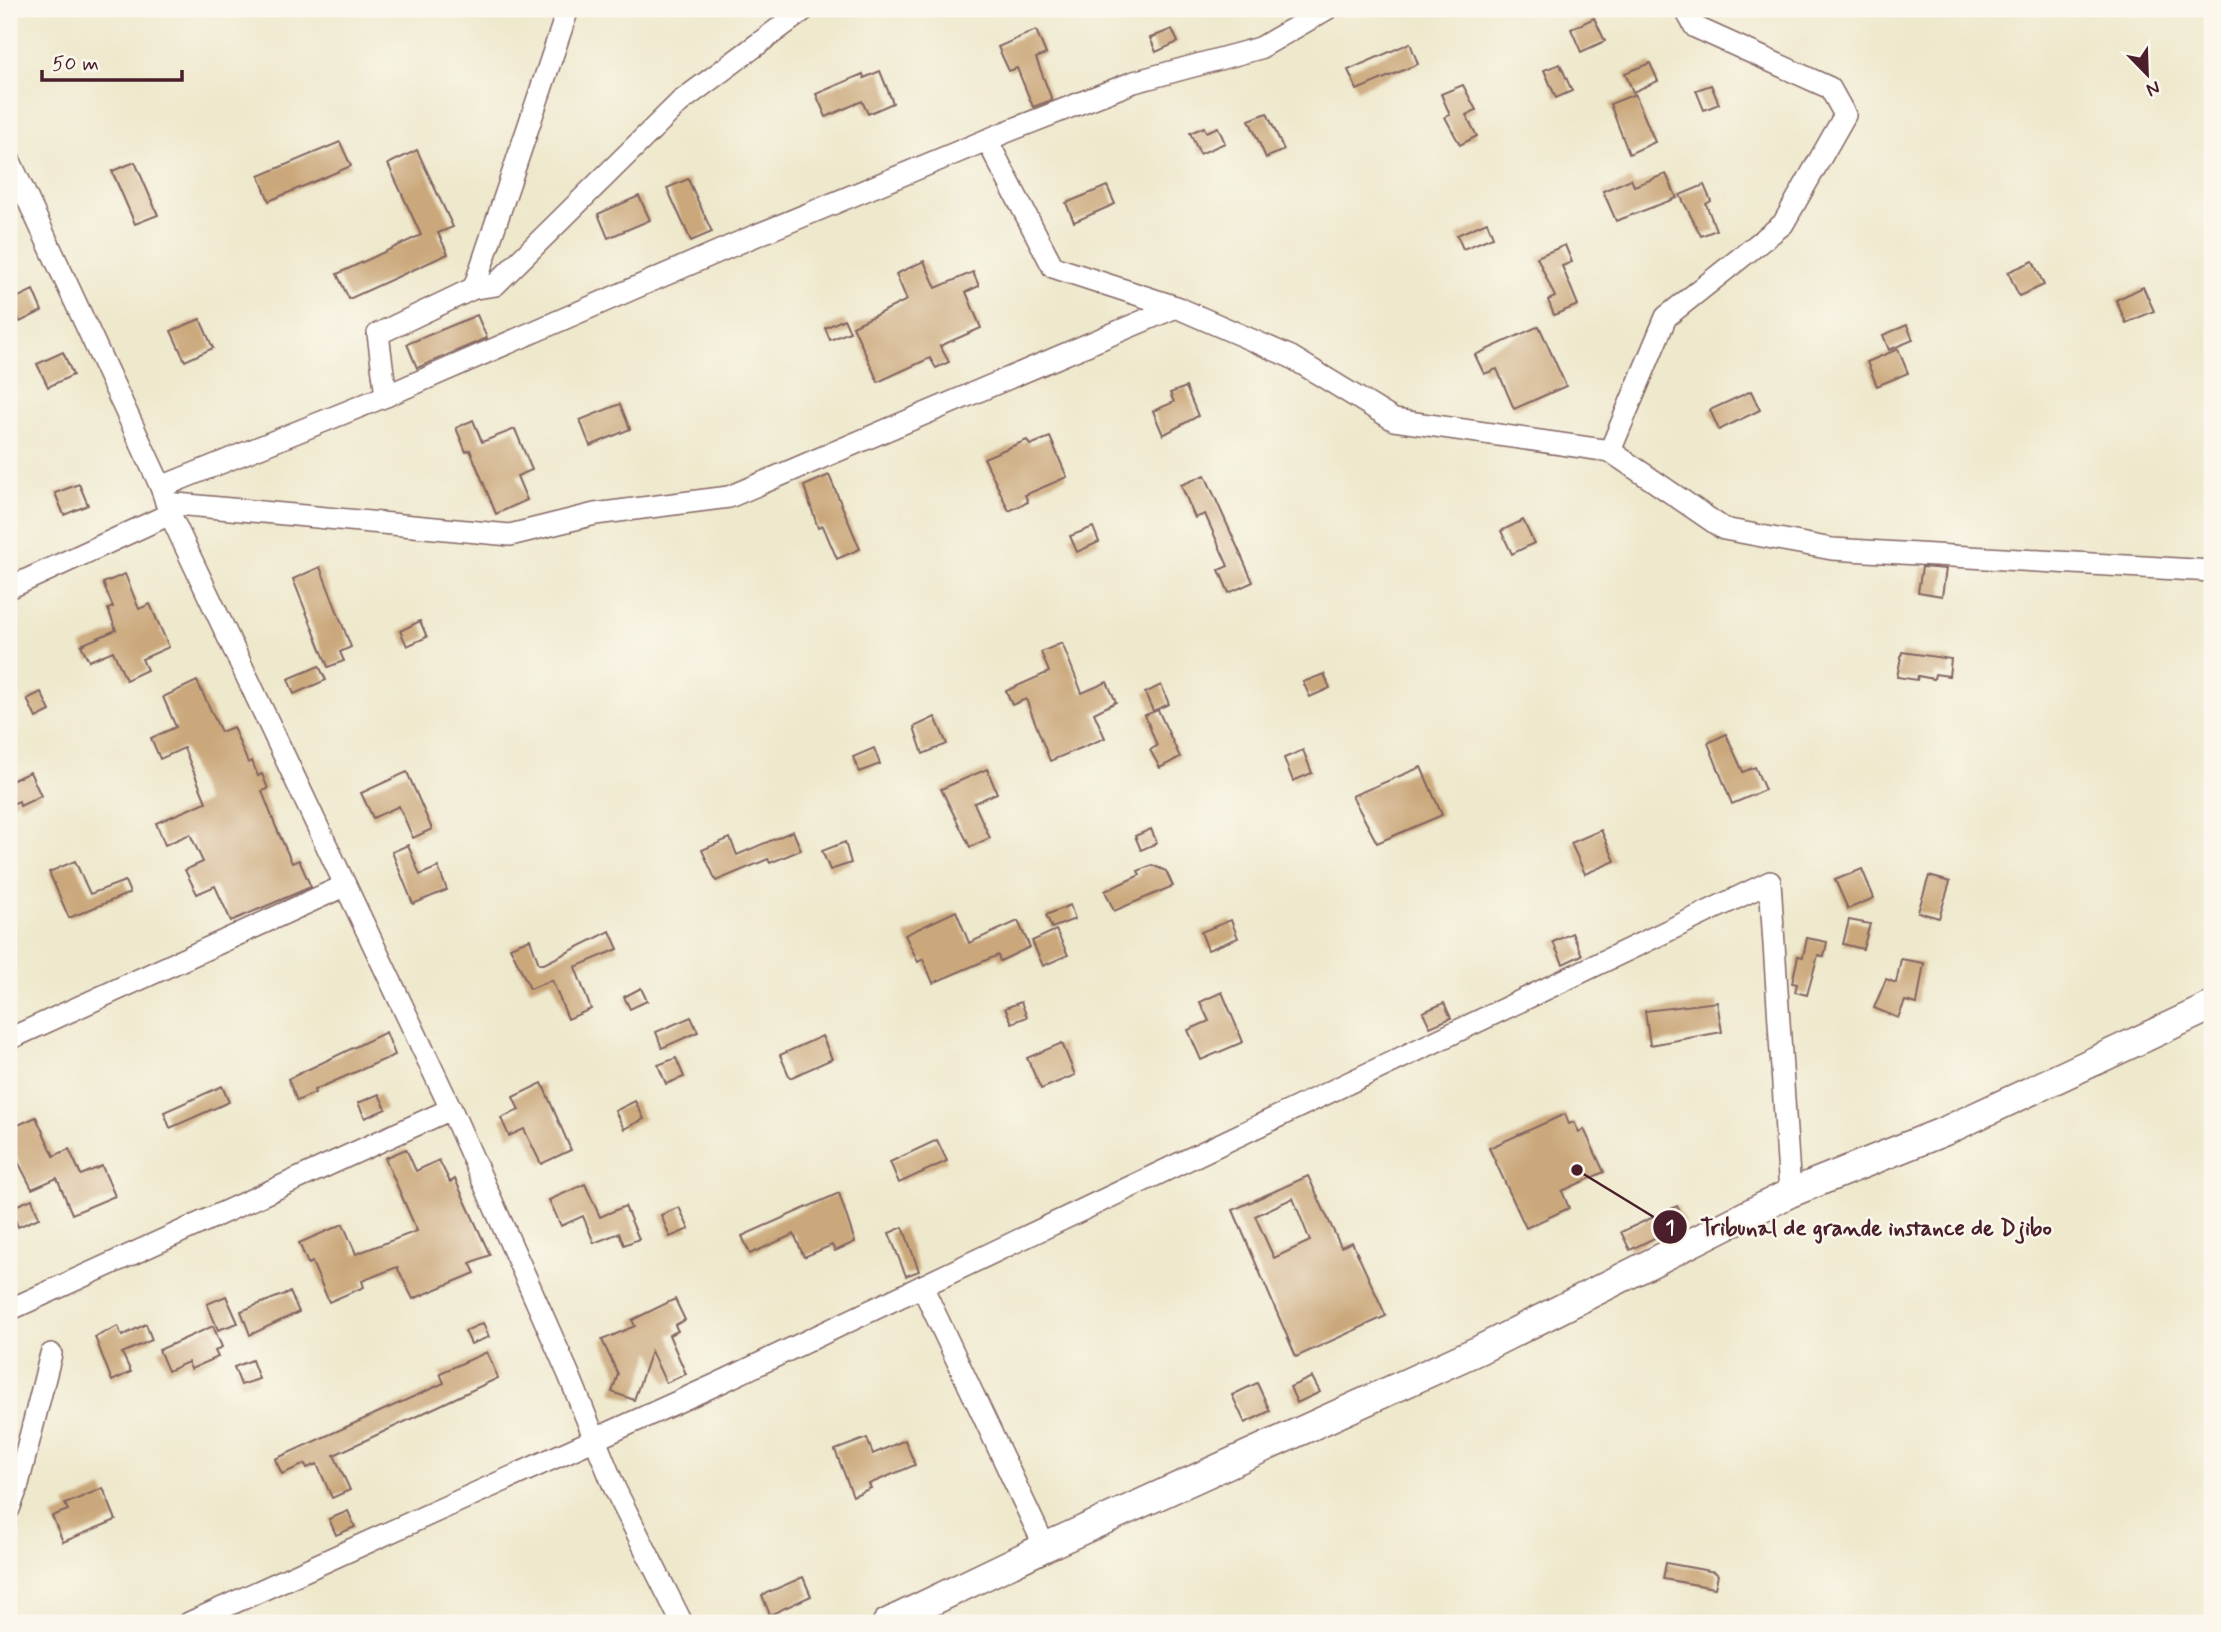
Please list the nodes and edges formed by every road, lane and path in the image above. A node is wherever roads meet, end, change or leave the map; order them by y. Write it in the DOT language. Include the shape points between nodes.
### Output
graph roads {
  1 [pos="568,9"];
  2 [pos="805,9"];
  3 [pos="1327,9"];
  4 [pos="1685,9"];
  5 [pos="987,140"];
  6 [pos="9,159"];
  7 [pos="474,288"];
  8 [pos="1176,307"];
  9 [pos="386,396"];
  10 [pos="1609,452"];
  11 [pos="165,501"];
  12 [pos="2212,571"];
  13 [pos="9,588"];
  14 [pos="344,886"];
  15 [pos="2212,1006"];
  16 [pos="9,1038"];
  17 [pos="452,1109"];
  18 [pos="1790,1193"];
  19 [pos="922,1286"];
  20 [pos="9,1310"];
  21 [pos="51,1354"];
  22 [pos="596,1441"];
  23 [pos="13,1479"];
  24 [pos="9,1509"];
  25 [pos="1045,1547"];
  26 [pos="190,1623"];
  27 [pos="682,1623"];
  28 [pos="887,1623"];
  1 -- 7 [label="street"];
  2 -- 7 [label="street" via="680,102 495,285"];
  3 -- 5 [label="street" via="1260,48 1134,82"];
  4 -- 10 [label="street" via="1695,27 1830,88 1845,115 1783,223 1667,317"];
  5 -- 8 [label="street" via="1053,267"];
  5 -- 9 [label="street"];
  6 -- 11 [label="street"];
  7 -- 9 [label="street" via="378,334"];
  8 -- 10 [label="street" via="1291,357 1394,420"];
  8 -- 11 [label="street" via="729,497 595,514 510,535"];
  9 -- 11 [label="street"];
  10 -- 12 [label="street" via="1724,529 1832,548"];
  11 -- 13 [label="street"];
  11 -- 14 [label="street"];
  14 -- 16 [label="street"];
  14 -- 17 [label="street"];
  15 -- 18 [label="main road" via="1945,1131"];
  17 -- 20 [label="street"];
  17 -- 22 [label="street"];
  18 -- 19 [label="street" via="1770,882"];
  18 -- 25 [label="main road" via="1479,1350"];
  19 -- 22 [label="street"];
  19 -- 25 [label="street"];
  21 -- 23 [label="street"];
  22 -- 26 [label="street"];
  22 -- 27 [label="street"];
  23 -- 24 [label="street"];
  25 -- 28 [label="main road"];
}
